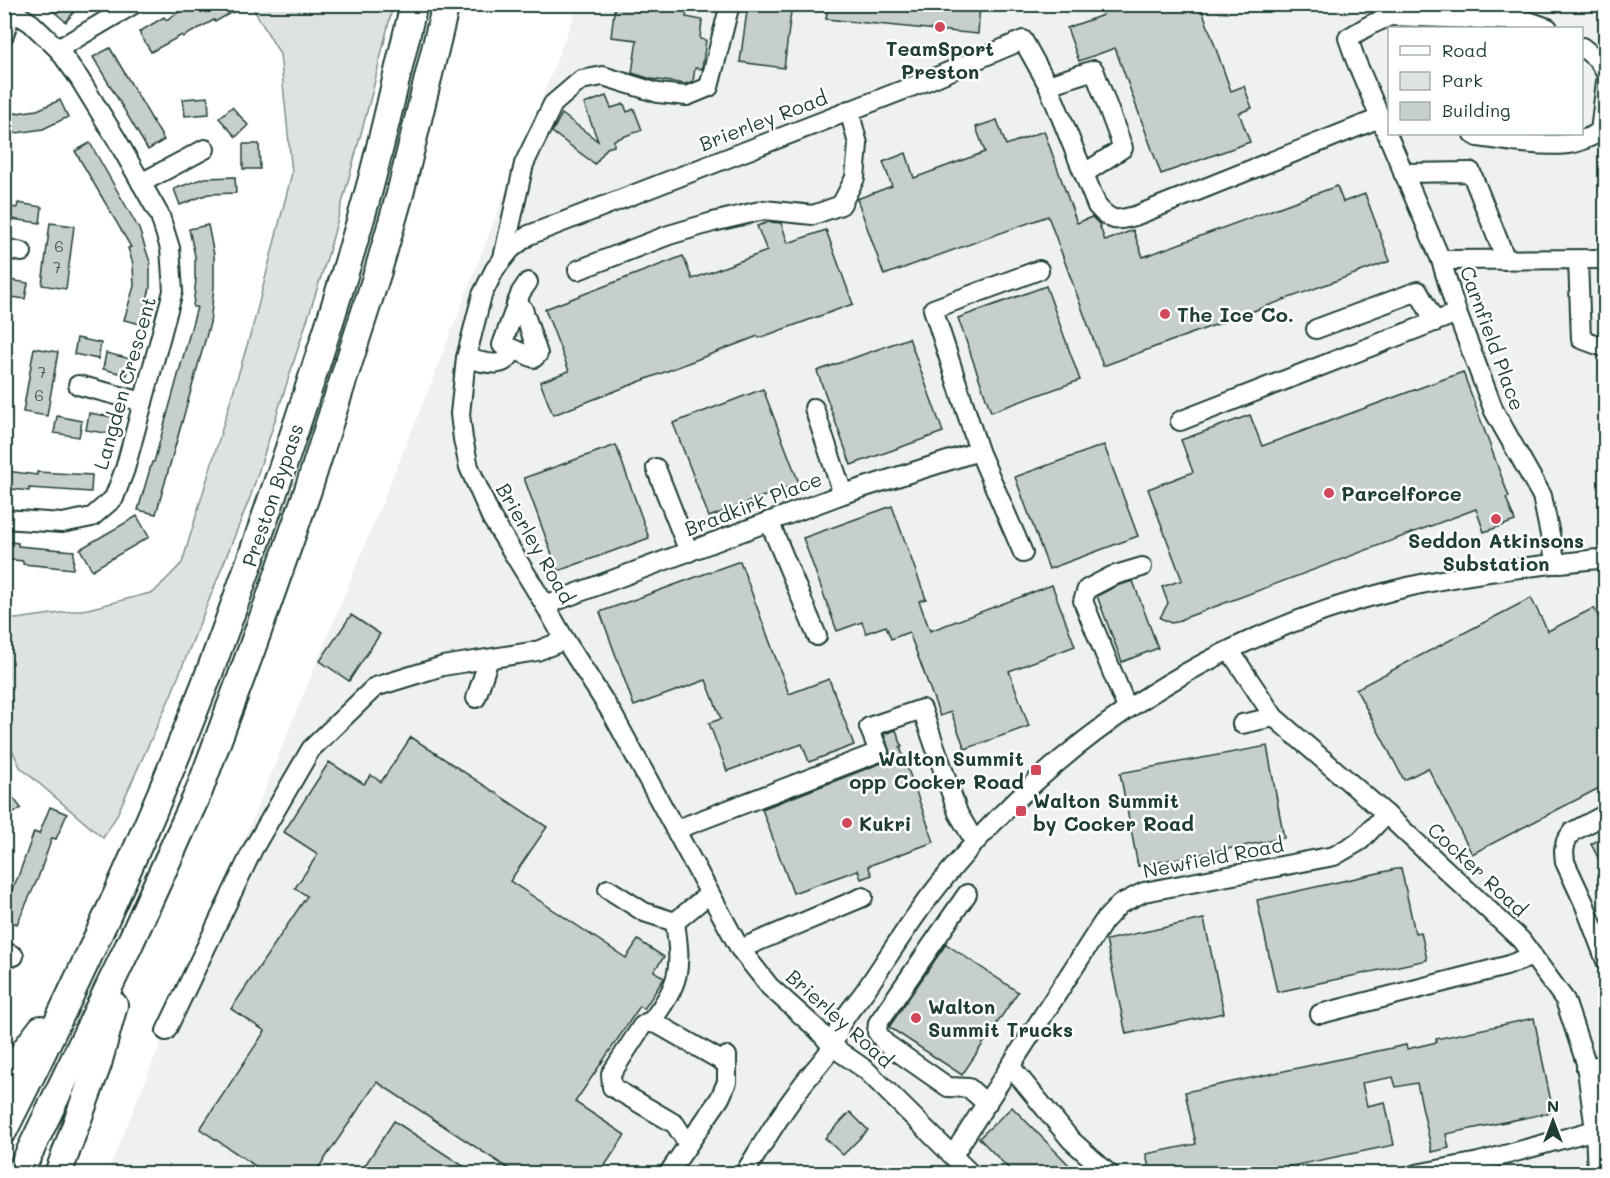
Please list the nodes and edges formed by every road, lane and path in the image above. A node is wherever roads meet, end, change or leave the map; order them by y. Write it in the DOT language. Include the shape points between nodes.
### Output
graph roads {
  1 [pos="134,4"];
  2 [pos="414,4"];
  3 [pos="446,4"];
  4 [pos="730,4"];
  5 [pos="8,8"];
  6 [pos="1545,27"];
  7 [pos="4,35"];
  8 [pos="58,49"];
  9 [pos="1583,49"];
  10 [pos="1605,73"];
  11 [pos="1605,81"];
  12 [pos="1048,85"];
  13 [pos="849,110"];
  14 [pos="1382,110"];
  15 [pos="1388,128"];
  16 [pos="1390,135"];
  17 [pos="1475,135"];
  18 [pos="205,149"];
  19 [pos="1403,172"];
  20 [pos="1085,173"];
  21 [pos="141,183"];
  22 [pos="1605,259"];
  23 [pos="502,260"];
  24 [pos="1441,260"];
  25 [pos="1506,260"];
  26 [pos="1578,260"];
  27 [pos="579,270"];
  28 [pos="1039,270"];
  29 [pos="528,282"];
  30 [pos="516,304"];
  31 [pos="1457,313"];
  32 [pos="1435,321"];
  33 [pos="1316,329"];
  34 [pos="1605,348"];
  35 [pos="513,349"];
  36 [pos="466,358"];
  37 [pos="78,385"];
  38 [pos="143,402"];
  39 [pos="814,408"];
  40 [pos="1180,421"];
  41 [pos="979,451"];
  42 [pos="656,468"];
  43 [pos="843,494"];
  44 [pos="4,519"];
  45 [pos="769,521"];
  46 [pos="689,552"];
  47 [pos="1023,553"];
  48 [pos="1605,558"];
  49 [pos="1556,564"];
  50 [pos="1142,567"];
  51 [pos="545,605"];
  52 [pos="817,636"];
  53 [pos="565,640"];
  54 [pos="1230,651"];
  55 [pos="489,659"];
  56 [pos="477,698"];
  57 [pos="1127,708"];
  58 [pos="1274,717"];
  59 [pos="1242,724"];
  60 [pos="1386,814"];
  61 [pos="1605,814"];
  62 [pos="675,830"];
  63 [pos="975,842"];
  64 [pos="608,888"];
  65 [pos="709,894"];
  66 [pos="967,894"];
  67 [pos="863,897"];
  68 [pos="675,922"];
  69 [pos="131,941"];
  70 [pos="740,949"];
  71 [pos="1533,956"];
  72 [pos="1605,961"];
  73 [pos="83,970"];
  74 [pos="1320,1014"];
  75 [pos="651,1022"];
  76 [pos="166,1031"];
  77 [pos="833,1047"];
  78 [pos="1605,1064"];
  79 [pos="1011,1067"];
  80 [pos="1586,1068"];
  81 [pos="4,1086"];
  82 [pos="987,1104"];
  83 [pos="4,1130"];
  84 [pos="1595,1130"];
  85 [pos="688,1144"];
  86 [pos="953,1155"];
  87 [pos="19,1173"];
  88 [pos="58,1173"];
  89 [pos="668,1173"];
  90 [pos="744,1173"];
  91 [pos="971,1173"];
  92 [pos="1109,1173"];
  93 [pos="1416,1173"];
  94 [pos="1597,1173"];
  1 -- 8 [label="street"];
  2 -- 73 [label="highway, Preston Bypass" via="348,262 258,540 189,724"];
  3 -- 69 [label="highway, Preston Bypass" via="400,194 308,490 199,791"];
  4 -- 23 [label="street" via="709,87 687,96 658,93 603,76 580,80 553,104 524,164"];
  5 -- 7 [label="street"];
  5 -- 8 [label="street, Langden Crescent" via="31,22"];
  6 -- 14 [label="street, Carnfield Place" via="1528,21 1390,16 1370,24 1348,38"];
  8 -- 21 [label="street, Langden Crescent"];
  9 -- 10 [label="street" via="1598,60"];
  11 -- 17 [label="street" via="1600,132 1590,137 1569,144 1522,143"];
  12 -- 13 [label="street, Brierley Road" via="1023,40"];
  12 -- 20 [label="street, Brierley Road"];
  12 -- 20 [label="street" via="1094,70 1123,148"];
  13 -- 23 [label="street, Brierley Road" via="529,235"];
  13 -- 27 [label="street" via="858,144 855,178 841,206 813,215 764,210 713,222"];
  14 -- 15 [label="street, Carnfield Place"];
  14 -- 20 [label="street, Brierley Road" via="1118,220 1107,218 1097,206"];
  16 -- 19 [label="street, Carnfield Place"];
  18 -- 21 [label="street"];
  19 -- 24 [label="street, Carnfield Place"];
  19 -- 25 [label="street" via="1471,172"];
  21 -- 38 [label="street, Langden Crescent" via="160,216 170,248 173,291"];
  22 -- 26 [label="street, Carnfield Place"];
  23 -- 36 [label="street, Brierley Road" via="482,295"];
  24 -- 25 [label="street, Carnfield Place"];
  24 -- 31 [label="street, Carnfield Place"];
  25 -- 26 [label="street, Carnfield Place"];
  26 -- 34 [label="street" via="1581,339"];
  28 -- 41 [label="street" via="933,309"];
  29 -- 30 [label="street"];
  30 -- 35 [label="street" via="502,345"];
  30 -- 35 [label="street" via="523,309 538,354 534,358"];
  31 -- 32 [label="street"];
  31 -- 49 [label="street, Carnfield Place" via="1494,411 1542,496"];
  32 -- 33 [label="street" via="1418,291"];
  32 -- 40 [label="street"];
  35 -- 36 [label="street" via="504,363"];
  36 -- 51 [label="street, Brierley Road" via="460,414 470,467 491,517"];
  37 -- 38 [label="street"];
  38 -- 44 [label="street, Langden Crescent" via="114,498 92,517 62,524"];
  39 -- 43 [label="street"];
  41 -- 43 [label="street, Bradkirk Place"];
  41 -- 47 [label="street"];
  42 -- 46 [label="street"];
  43 -- 45 [label="street, Bradkirk Place"];
  45 -- 46 [label="street, Bradkirk Place"];
  45 -- 52 [label="street"];
  46 -- 51 [label="street, Bradkirk Place"];
  48 -- 49 [label="street"];
  49 -- 54 [label="street" via="1394,590 1281,626"];
  50 -- 57 [label="street" via="1087,589 1083,601"];
  51 -- 53 [label="street, Brierley Road"];
  53 -- 55 [label="street" via="537,651"];
  53 -- 62 [label="street, Brierley Road" via="613,715"];
  54 -- 57 [label="street" via="1176,677"];
  54 -- 58 [label="street, Cocker Road"];
  55 -- 56 [label="street"];
  55 -- 76 [label="street" via="443,666 375,687 311,749 253,849"];
  57 -- 63 [label="street" via="1067,755"];
  58 -- 59 [label="street"];
  58 -- 60 [label="street, Cocker Road"];
  60 -- 71 [label="street, Cocker Road" via="1521,940"];
  60 -- 79 [label="street, Newfield Road" via="1360,841 1334,856 1144,892 1120,904 1104,921"];
  61 -- 72 [label="street" via="1572,832 1564,851"];
  62 -- 63 [label="street" via="879,752 869,727 922,709 958,813"];
  62 -- 65 [label="street, Brierley Road"];
  63 -- 77 [label="street" via="924,905 841,1024"];
  64 -- 68 [label="street" via="644,912"];
  65 -- 68 [label="street"];
  65 -- 70 [label="street, Brierley Road"];
  66 -- 82 [label="street" via="878,1023 877,1032 885,1043 948,1087 969,1088"];
  67 -- 70 [label="street"];
  68 -- 75 [label="street" via="680,951 678,974 669,997"];
  69 -- 87 [label="highway"];
  69 -- 88 [label="highway" via="98,1064"];
  70 -- 77 [label="street, Brierley Road" via="771,987"];
  71 -- 74 [label="street"];
  71 -- 80 [label="street, Cocker Road" via="1565,1000"];
  73 -- 81 [label="highway"];
  73 -- 83 [label="highway"];
  75 -- 85 [label="street" via="644,1023 611,1074 612,1087 675,1124"];
  75 -- 85 [label="street" via="727,1060 727,1082 720,1098"];
  77 -- 86 [label="street, Brierley Road" via="866,1070"];
  77 -- 90 [label="street" via="796,1093"];
  78 -- 80 [label="street"];
  79 -- 82 [label="street, Newfield Road"];
  79 -- 92 [label="street" via="1071,1140"];
  80 -- 84 [label="street, Cocker Road"];
  82 -- 86 [label="street, Newfield Road"];
  84 -- 93 [label="street" via="1479,1162"];
  84 -- 94 [label="street, Cocker Road"];
  85 -- 89 [label="street"];
  86 -- 91 [label="street, Brierley Road"];
}
